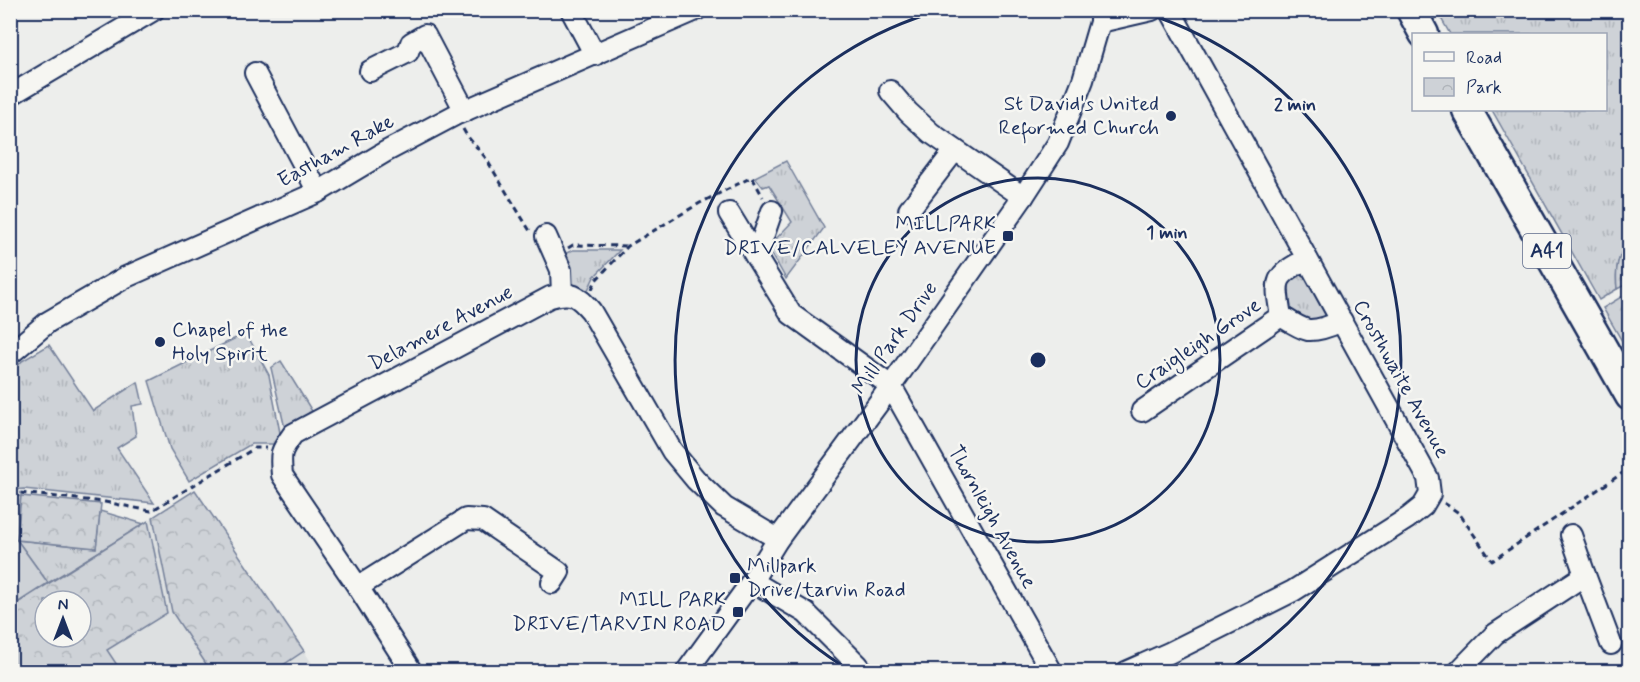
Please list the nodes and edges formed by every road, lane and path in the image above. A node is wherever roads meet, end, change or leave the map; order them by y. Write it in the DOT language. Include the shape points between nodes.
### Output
graph roads {
  1 [pos="154,10"];
  2 [pos="572,10"];
  3 [pos="696,10"];
  4 [pos="1152,10"];
  5 [pos="1170,10"];
  6 [pos="1411,10"];
  7 [pos="1100,16"];
  8 [pos="1423,33"];
  9 [pos="596,55"];
  10 [pos="370,70"];
  11 [pos="255,73"];
  12 [pos="890,91"];
  13 [pos="10,93"];
  14 [pos="1468,111"];
  15 [pos="461,113"];
  16 [pos="955,150"];
  17 [pos="318,192"];
  18 [pos="1023,197"];
  19 [pos="909,210"];
  20 [pos="771,211"];
  21 [pos="729,213"];
  22 [pos="543,241"];
  23 [pos="628,246"];
  24 [pos="756,257"];
  25 [pos="1307,259"];
  26 [pos="562,294"];
  27 [pos="585,304"];
  28 [pos="1281,316"];
  29 [pos="1342,321"];
  30 [pos="10,354"];
  31 [pos="891,386"];
  32 [pos="1629,397"];
  33 [pos="1142,411"];
  34 [pos="282,448"];
  35 [pos="1629,468"];
  36 [pos="10,494"];
  37 [pos="1430,494"];
  38 [pos="1571,535"];
  39 [pos="778,539"];
  40 [pos="560,571"];
  41 [pos="1585,575"];
  42 [pos="752,581"];
  43 [pos="358,587"];
  44 [pos="1611,644"];
  45 [pos="412,672"];
  46 [pos="686,672"];
  47 [pos="862,672"];
  48 [pos="1052,672"];
  49 [pos="1126,672"];
  50 [pos="1458,672"];
  1 -- 13 [label="street"];
  2 -- 9 [label="street"];
  3 -- 9 [label="street, Eastham Rake"];
  4 -- 7 [label="street"];
  5 -- 25 [label="street, Crosthwaite Avenue"];
  6 -- 8 [label="highway"];
  7 -- 18 [label="street, Mill Park Drive" via="1083,80 1058,143"];
  9 -- 15 [label="street, Eastham Rake"];
  10 -- 15 [label="street" via="408,52 411,43 425,35"];
  11 -- 17 [label="street"];
  12 -- 16 [label="street" via="931,133"];
  14 -- 32 [label="highway, A41"];
  15 -- 17 [label="street, Eastham Rake"];
  15 -- 22 [label="path" via="467,136"];
  16 -- 18 [label="street"];
  16 -- 19 [label="street"];
  17 -- 30 [label="street, Eastham Rake" via="126,277 48,322"];
  18 -- 31 [label="street, Mill Park Drive"];
  20 -- 23 [label="path" via="752,177"];
  20 -- 24 [label="street"];
  21 -- 24 [label="street"];
  22 -- 23 [label="path"];
  22 -- 26 [label="street" via="561,270"];
  23 -- 27 [label="path" via="596,280"];
  24 -- 31 [label="street" via="791,314"];
  25 -- 28 [label="street, Craigleigh Grove" via="1288,269 1279,280"];
  25 -- 29 [label="street, Crosthwaite Avenue"];
  26 -- 27 [label="street" via="575,295"];
  26 -- 34 [label="street, Delamere Avenue" via="293,434"];
  27 -- 39 [label="street" via="672,451 690,473 724,507"];
  28 -- 29 [label="street, Craigleigh Grove" via="1308,330"];
  28 -- 33 [label="street, Craigleigh Grove"];
  29 -- 37 [label="street, Crosthwaite Avenue" via="1428,478"];
  31 -- 39 [label="street, Mill Park Drive"];
  31 -- 48 [label="street, Thornleigh Avenue"];
  34 -- 36 [label="path" via="255,448 151,511 105,501"];
  34 -- 43 [label="street" via="282,475"];
  35 -- 37 [label="path" via="1492,561 1459,513"];
  37 -- 49 [label="street" via="1408,518 1293,591"];
  38 -- 41 [label="street"];
  39 -- 42 [label="street, Mill Park Drive"];
  40 -- 43 [label="street" via="483,520 466,519"];
  41 -- 44 [label="street"];
  41 -- 50 [label="street" via="1495,634"];
  42 -- 46 [label="street, Mill Park Drive"];
  42 -- 47 [label="street" via="806,613"];
  43 -- 45 [label="street"];
}
